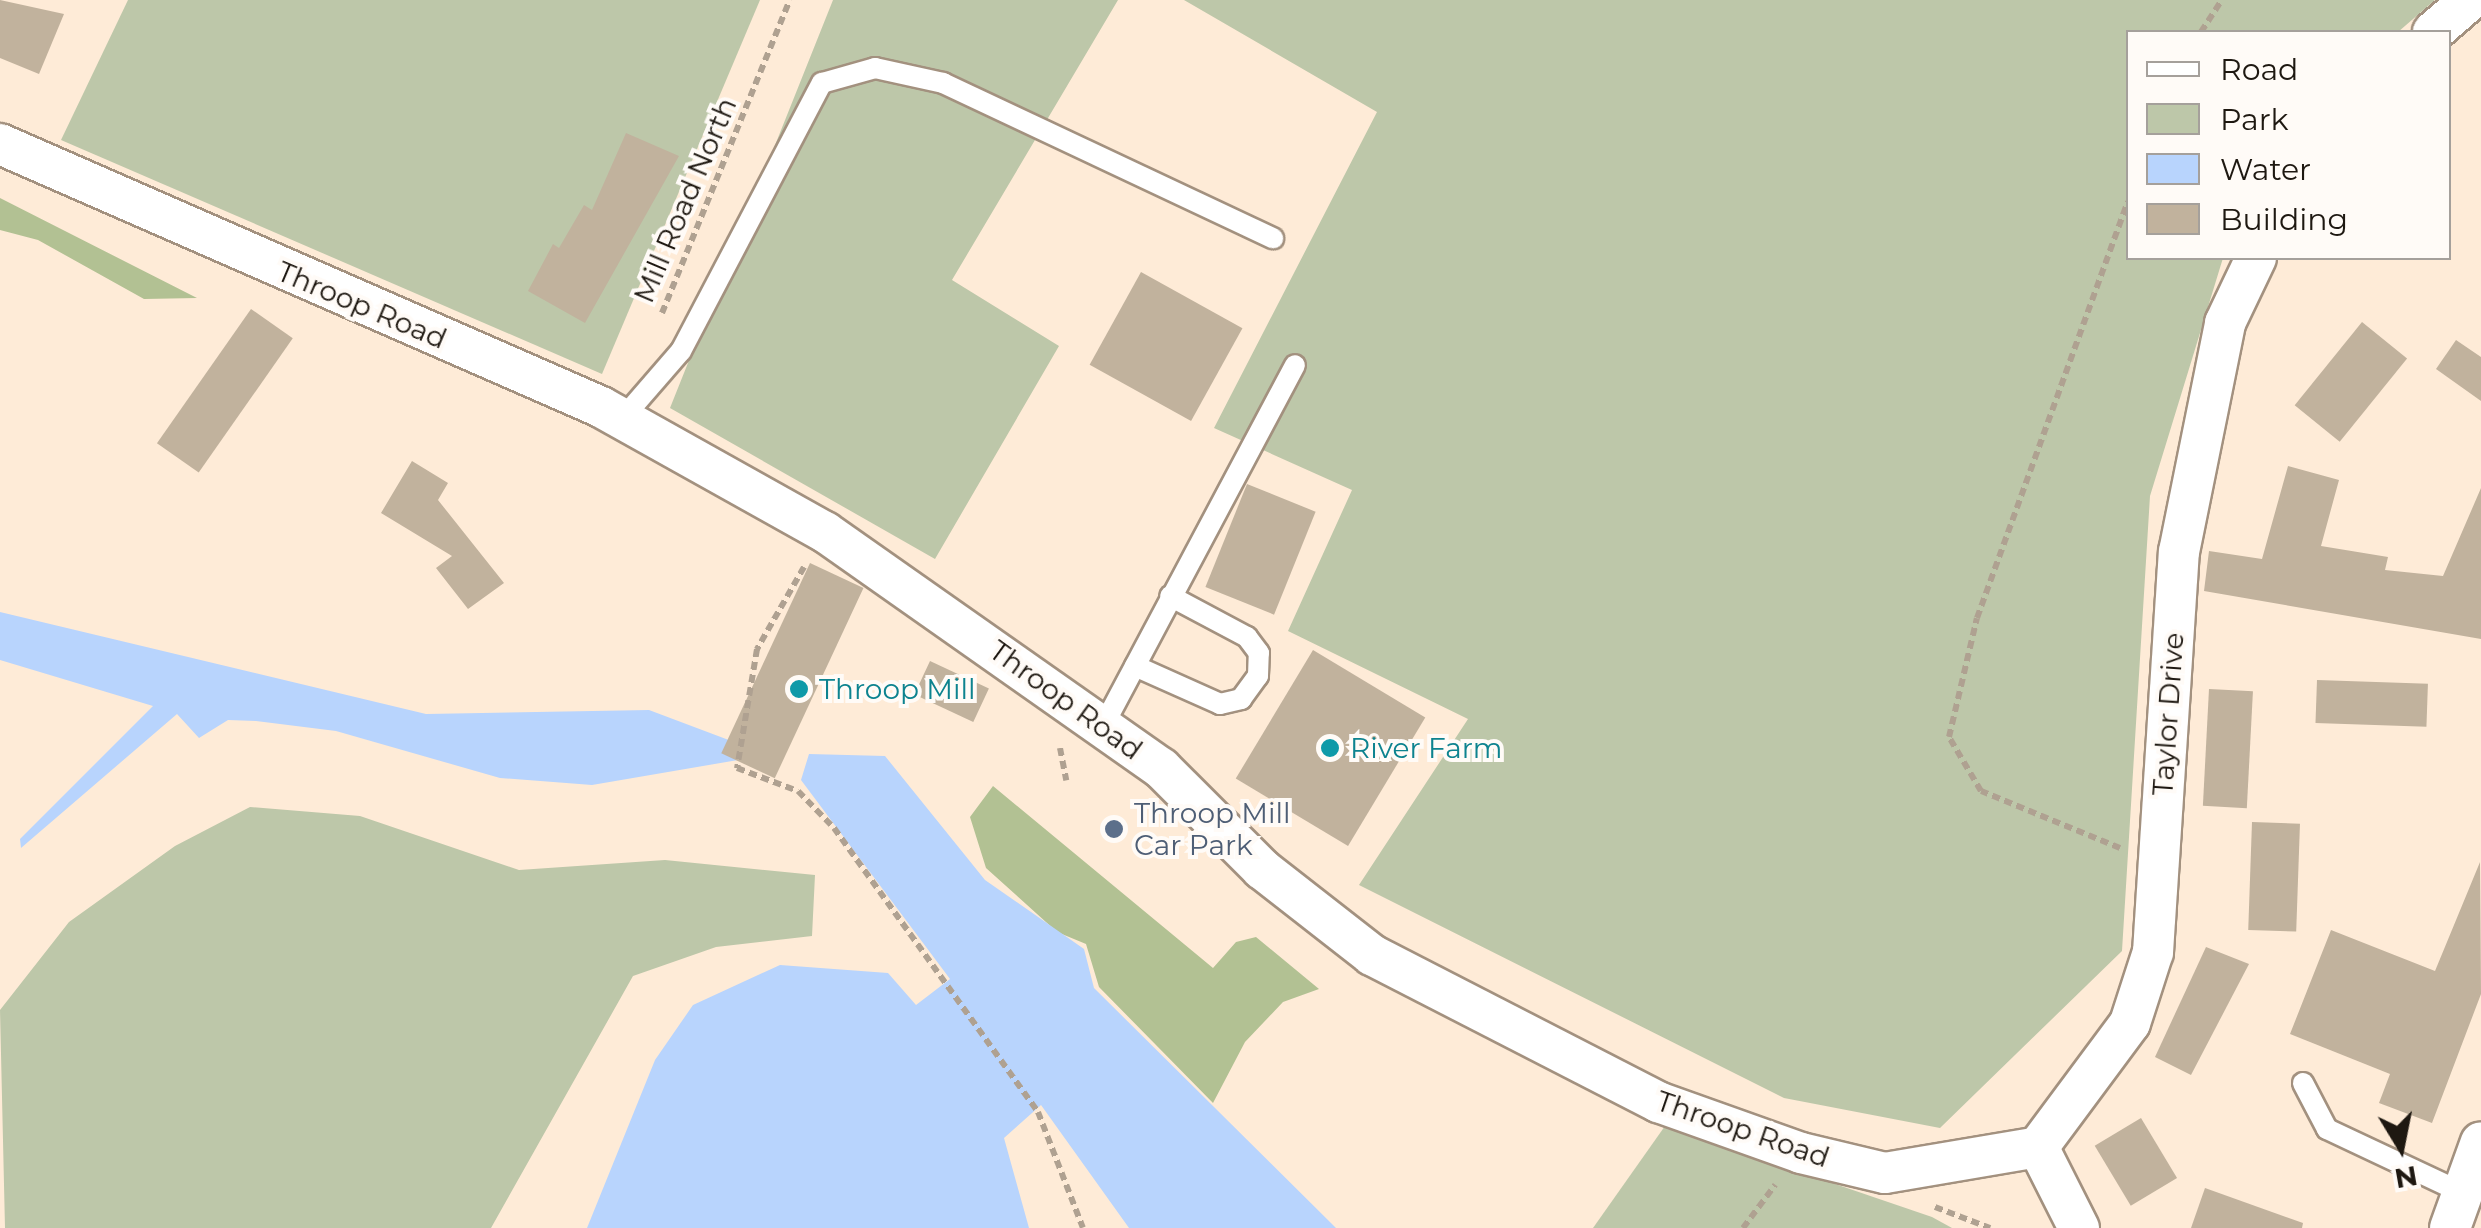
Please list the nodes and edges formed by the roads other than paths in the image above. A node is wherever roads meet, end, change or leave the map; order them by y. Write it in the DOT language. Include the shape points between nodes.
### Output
graph roads {
  1 [pos="2470,0"];
  2 [pos="2435,30"];
  3 [pos="0,144"];
  4 [pos="1272,238"];
  5 [pos="2255,260"];
  6 [pos="1295,365"];
  7 [pos="622,419"];
  8 [pos="1170,596"];
  9 [pos="1134,666"];
  10 [pos="1101,730"];
  11 [pos="2303,1082"];
  12 [pos="2481,1142"];
  13 [pos="2038,1147"];
  14 [pos="2456,1211"];
  15 [pos="2079,1228"];
  1 -- 2 [label="street"];
  3 -- 7 [label="street, Throop Road"];
  4 -- 7 [label="lane" via="943,83 875,68 822,83 681,351"];
  5 -- 13 [label="street, Taylor Drive" via="2226,323 2179,552 2153,952 2130,1023"];
  6 -- 8 [label="lane"];
  7 -- 10 [label="street, Throop Road" via="825,532"];
  8 -- 9 [label="lane"];
  8 -- 9 [label="lane" via="1247,637 1260,653 1258,676 1241,699 1220,704"];
  9 -- 10 [label="lane"];
  10 -- 13 [label="street, Throop Road" via="1161,768 1262,868 1372,954 1658,1102 1885,1173"];
  11 -- 14 [label="lane" via="2328,1128"];
  12 -- 14 [label="street"];
  13 -- 15 [label="street"];
}
